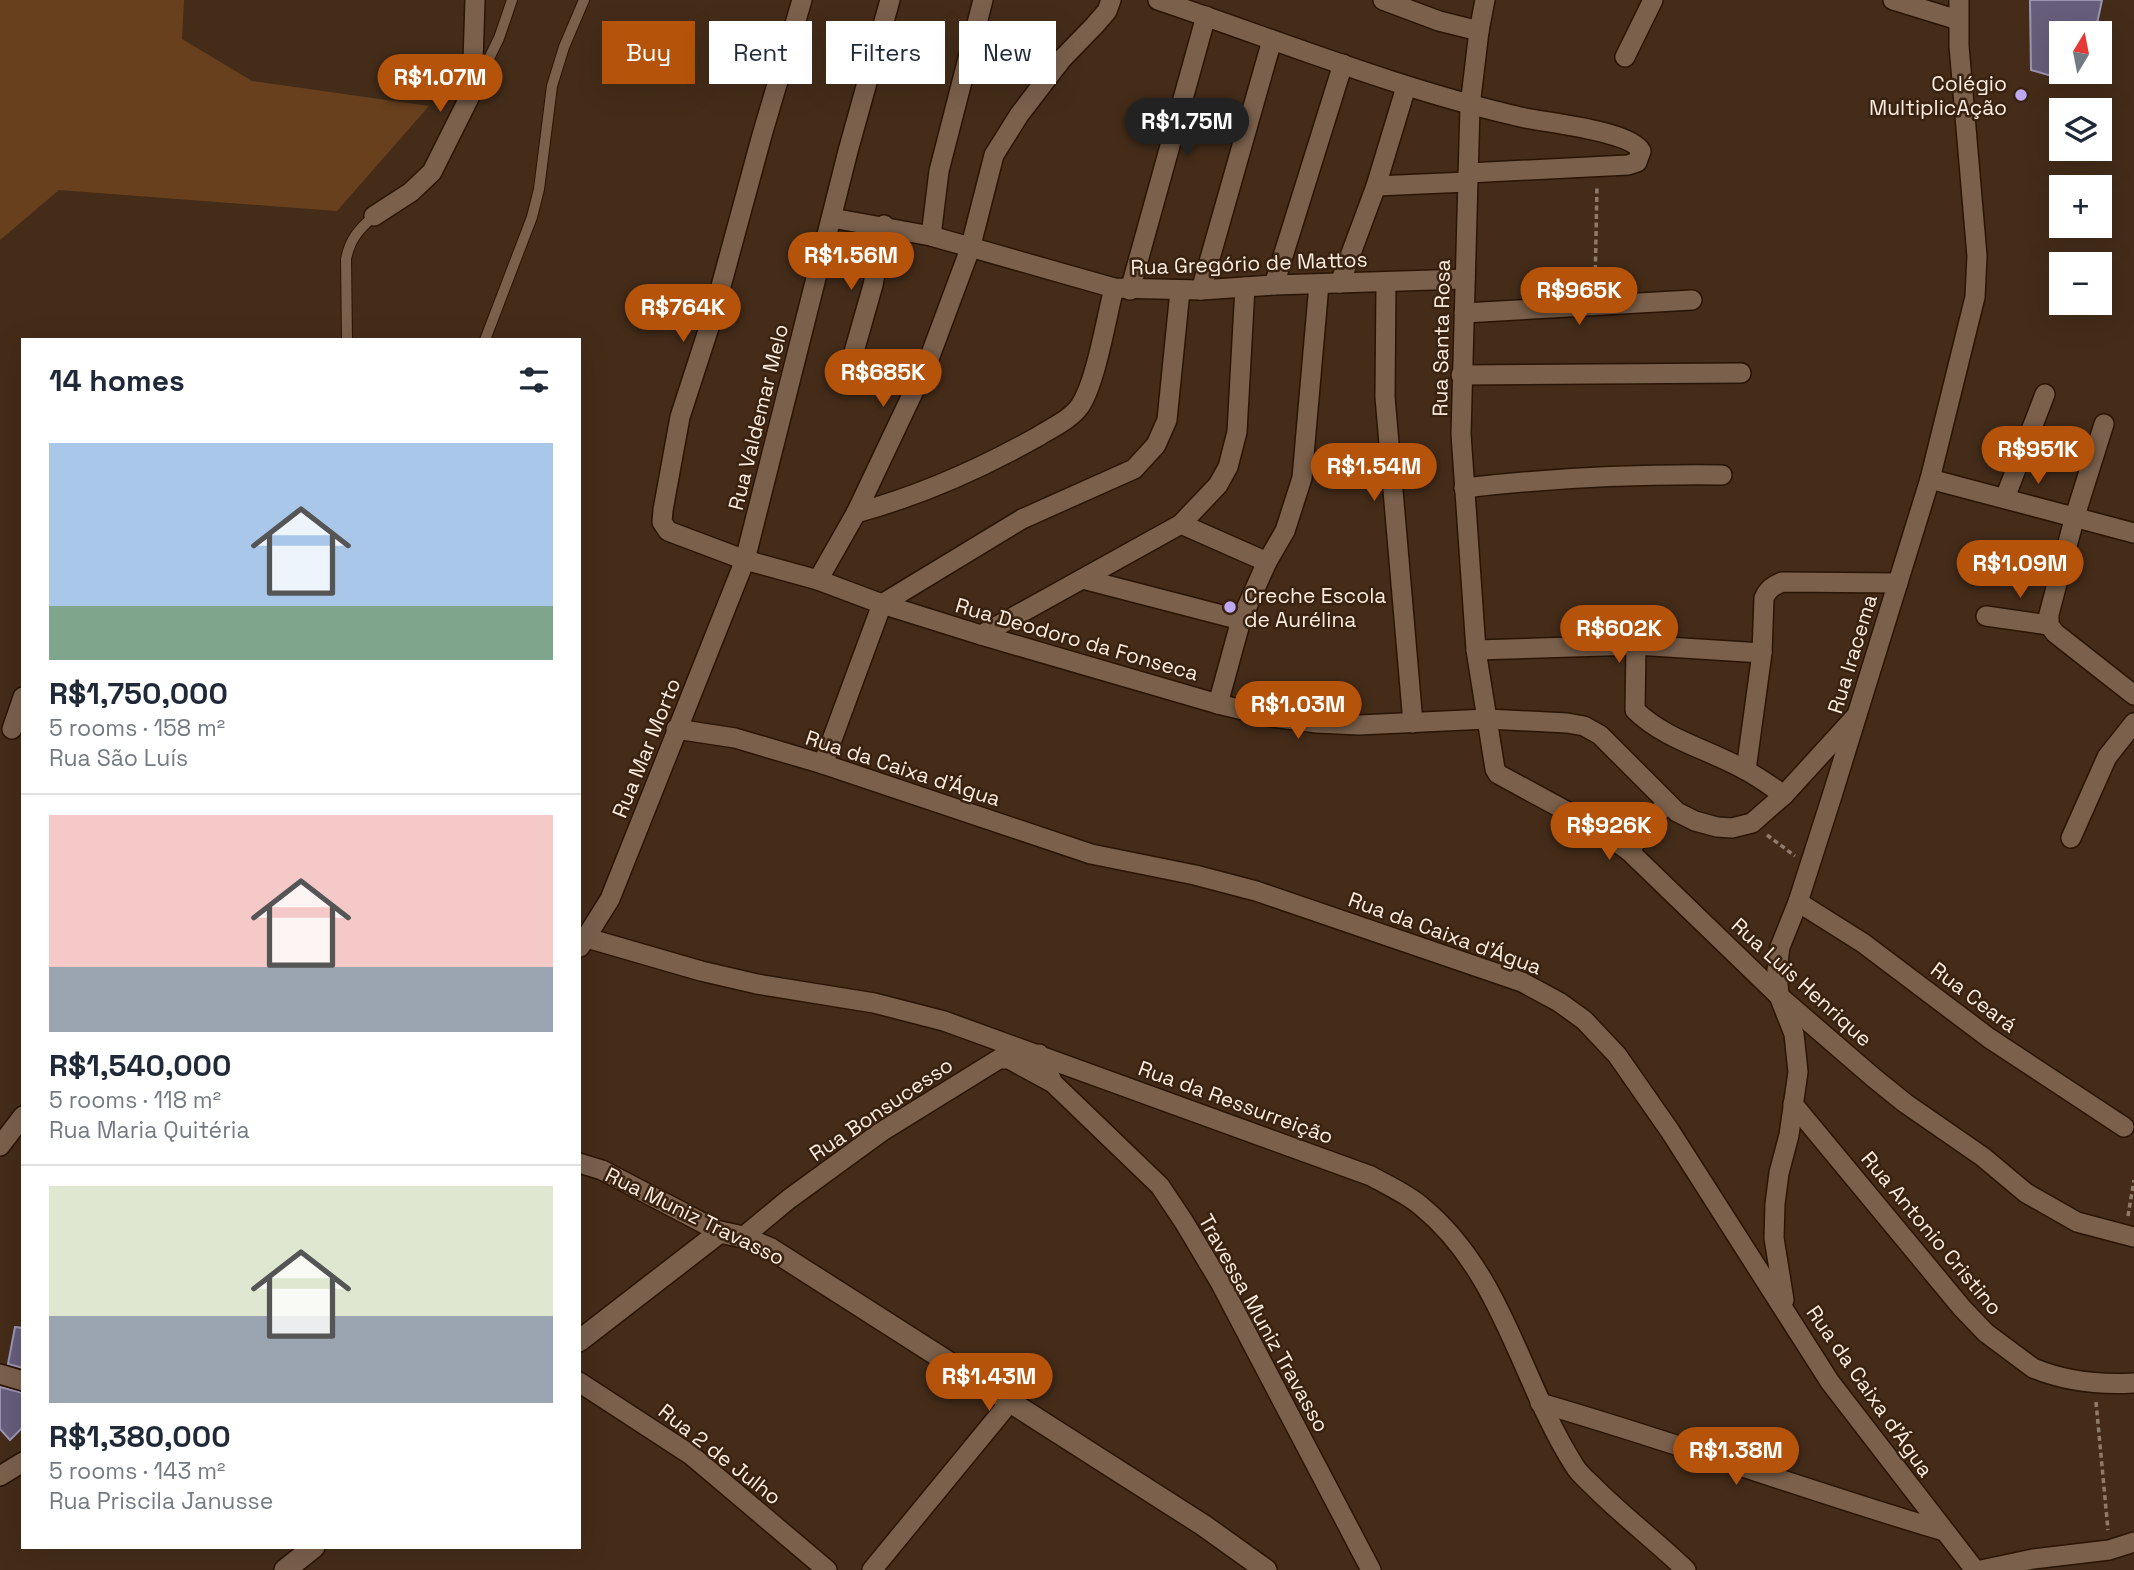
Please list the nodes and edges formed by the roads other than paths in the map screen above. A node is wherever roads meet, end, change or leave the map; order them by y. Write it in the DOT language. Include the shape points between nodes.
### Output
graph roads {
  1 [pos="475,0"];
  2 [pos="512,0"];
  3 [pos="584,0"];
  4 [pos="802,0"];
  5 [pos="890,0"];
  6 [pos="983,0"];
  7 [pos="1111,0"];
  8 [pos="1158,0"];
  9 [pos="1383,0"];
  10 [pos="1485,0"];
  11 [pos="1653,0"];
  12 [pos="1893,0"];
  13 [pos="1958,10"];
  14 [pos="1206,16"];
  15 [pos="1479,31"];
  16 [pos="1272,40"];
  17 [pos="1625,57"];
  18 [pos="1343,64"];
  19 [pos="1406,87"];
  20 [pos="472,92"];
  21 [pos="1470,106"];
  22 [pos="1467,177"];
  23 [pos="1376,186"];
  24 [pos="374,216"];
  25 [pos="832,218"];
  26 [pos="884,225"];
  27 [pos="931,236"];
  28 [pos="970,249"];
  29 [pos="1465,279"];
  30 [pos="1386,282"];
  31 [pos="1340,283"];
  32 [pos="1319,284"];
  33 [pos="1275,285"];
  34 [pos="1245,287"];
  35 [pos="1122,289"];
  36 [pos="1201,290"];
  37 [pos="1180,291"];
  38 [pos="1692,300"];
  39 [pos="1464,313"];
  40 [pos="346,338"];
  41 [pos="486,338"];
  42 [pos="850,366"];
  43 [pos="1741,373"];
  44 [pos="1461,375"];
  45 [pos="2045,394"];
  46 [pos="2104,424"];
  47 [pos="1722,475"];
  48 [pos="1930,479"];
  49 [pos="1464,488"];
  50 [pos="2006,498"];
  51 [pos="856,513"];
  52 [pos="2075,516"];
  53 [pos="1181,524"];
  54 [pos="2134,533"];
  55 [pos="745,560"];
  56 [pos="1267,562"];
  57 [pos="1083,579"];
  58 [pos="818,580"];
  59 [pos="1898,583"];
  60 [pos="882,604"];
  61 [pos="1986,616"];
  62 [pos="1241,621"];
  63 [pos="2049,625"];
  64 [pos="981,635"];
  65 [pos="1636,645"];
  66 [pos="1476,650"];
  67 [pos="1762,653"];
  68 [pos="2134,695"];
  69 [pos="21,702"];
  70 [pos="1217,704"];
  71 [pos="1857,715"];
  72 [pos="1488,719"];
  73 [pos="1413,723"];
  74 [pos="2134,723"];
  75 [pos="11,729"];
  76 [pos="676,729"];
  77 [pos="823,764"];
  78 [pos="1746,770"];
  79 [pos="1784,795"];
  80 [pos="1667,802"];
  81 [pos="2071,838"];
  82 [pos="1629,851"];
  83 [pos="1798,902"];
  84 [pos="583,942"];
  85 [pos="1779,996"];
  86 [pos="1039,1054"];
  87 [pos="1053,1083"];
  88 [pos="1793,1104"];
  89 [pos="21,1119"];
  90 [pos="2124,1127"];
  91 [pos="0,1146"];
  92 [pos="581,1164"];
  93 [pos="720,1233"];
  94 [pos="743,1237"];
  95 [pos="2129,1237"];
  96 [pos="1788,1315"];
  97 [pos="581,1339"];
  98 [pos="0,1374"];
  99 [pos="21,1380"];
  100 [pos="581,1383"];
  101 [pos="2134,1383"];
  102 [pos="1010,1402"];
  103 [pos="1540,1403"];
  104 [pos="21,1463"];
  105 [pos="0,1476"];
  106 [pos="1944,1531"];
  107 [pos="2134,1542"];
  108 [pos="311,1549"];
  109 [pos="285,1570"];
  110 [pos="827,1570"];
  111 [pos="872,1570"];
  112 [pos="1266,1570"];
  113 [pos="1371,1570"];
  114 [pos="1686,1570"];
  115 [pos="1975,1570"];
  116 [pos="1981,1570"];
  1 -- 20 [label="street"];
  2 -- 20 [label="lane"];
  3 -- 41 [label="lane" via="552,86 532,217"];
  4 -- 55 [label="street, Rua Deodoro da Fonseca" via="680,417 662,522 674,535"];
  5 -- 25 [label="street, Rua Valdemar Melo"];
  6 -- 27 [label="street" via="939,171"];
  7 -- 28 [label="street" via="1005,135 994,155"];
  8 -- 14 [label="street"];
  9 -- 15 [label="street"];
  10 -- 15 [label="street, Rua Santa Rosa"];
  11 -- 17 [label="street"];
  12 -- 13 [label="street"];
  13 -- 48 [label="street, Rua Iracema" via="1975,230 1975,297"];
  14 -- 16 [label="street"];
  14 -- 35 [label="street"];
  15 -- 21 [label="street, Rua Santa Rosa"];
  16 -- 18 [label="street"];
  16 -- 36 [label="street"];
  18 -- 19 [label="street"];
  18 -- 33 [label="street"];
  19 -- 21 [label="street"];
  19 -- 23 [label="street"];
  20 -- 24 [label="street" via="432,172"];
  21 -- 22 [label="street, Rua Santa Rosa"];
  21 -- 22 [label="street" via="1600,131 1633,142 1641,151 1637,162 1628,165"];
  22 -- 23 [label="street"];
  22 -- 29 [label="street, Rua Santa Rosa"];
  23 -- 31 [label="street"];
  24 -- 40 [label="lane" via="354,234 345,258"];
  25 -- 26 [label="street, Rua Gregório de Mattos"];
  25 -- 55 [label="street, Rua Valdemar Melo"];
  26 -- 27 [label="street, Rua Gregório de Mattos"];
  26 -- 42 [label="street"];
  27 -- 28 [label="street, Rua Gregório de Mattos"];
  28 -- 35 [label="street, Rua Gregório de Mattos"];
  28 -- 51 [label="street" via="929,359"];
  29 -- 30 [label="street, Rua Gregório de Mattos"];
  29 -- 39 [label="street, Rua Santa Rosa"];
  30 -- 31 [label="street, Rua Gregório de Mattos"];
  30 -- 73 [label="street" via="1385,397"];
  31 -- 32 [label="street, Rua Gregório de Mattos"];
  32 -- 33 [label="street, Rua Gregório de Mattos"];
  32 -- 56 [label="street" via="1302,478 1285,531"];
  33 -- 34 [label="street, Rua Gregório de Mattos"];
  34 -- 36 [label="street, Rua Gregório de Mattos"];
  34 -- 53 [label="street" via="1234,450 1217,485"];
  35 -- 37 [label="street, Rua Gregório de Mattos"];
  35 -- 51 [label="street" via="1089,389 1065,421 996,460"];
  36 -- 37 [label="street, Rua Gregório de Mattos"];
  37 -- 60 [label="street" via="1167,421 1156,445 1134,469 1022,519"];
  38 -- 39 [label="street"];
  39 -- 44 [label="street, Rua Santa Rosa"];
  43 -- 44 [label="street"];
  44 -- 49 [label="street, Rua Santa Rosa"];
  45 -- 50 [label="street"];
  46 -- 52 [label="street"];
  47 -- 49 [label="street" via="1643,474"];
  48 -- 50 [label="street"];
  48 -- 59 [label="street, Rua Iracema"];
  49 -- 66 [label="street, Rua Santa Rosa"];
  50 -- 52 [label="street"];
  51 -- 58 [label="street"];
  52 -- 54 [label="street"];
  52 -- 63 [label="street"];
  53 -- 56 [label="street"];
  53 -- 57 [label="street"];
  55 -- 58 [label="street, Rua Deodoro da Fonseca"];
  55 -- 76 [label="street, Rua Mar Morto"];
  56 -- 62 [label="street"];
  57 -- 62 [label="street"];
  57 -- 64 [label="street"];
  58 -- 60 [label="street, Rua Deodoro da Fonseca"];
  59 -- 67 [label="street" via="1773,585 1764,598"];
  59 -- 71 [label="street, Rua Iracema"];
  60 -- 64 [label="street, Rua Deodoro da Fonseca"];
  60 -- 77 [label="street"];
  61 -- 63 [label="street"];
  62 -- 70 [label="street"];
  63 -- 68 [label="street"];
  64 -- 70 [label="street, Rua Deodoro da Fonseca"];
  65 -- 66 [label="street"];
  65 -- 67 [label="street"];
  65 -- 78 [label="street" via="1635,710 1674,736"];
  66 -- 72 [label="street, Rua Santa Rosa"];
  67 -- 78 [label="street"];
  69 -- 75 [label="street"];
  70 -- 73 [label="street, Rua Deodoro da Fonseca" via="1317,723"];
  71 -- 79 [label="street"];
  71 -- 83 [label="street, Rua Iracema"];
  72 -- 73 [label="street, Rua Deodoro da Fonseca"];
  72 -- 80 [label="street, Rua Deodoro da Fonseca" via="1584,726"];
  72 -- 82 [label="street, Rua Luis Henrique" via="1498,774 1592,825"];
  74 -- 81 [label="street" via="2107,757"];
  76 -- 77 [label="street, Rua da Caixa d'Água" via="735,738"];
  76 -- 84 [label="street, Rua Mar Morto" via="610,899"];
  77 -- 96 [label="street, Rua da Caixa d'Água" via="1091,854 1256,891 1522,982 1559,1002 1584,1020 1617,1055"];
  78 -- 79 [label="street"];
  79 -- 80 [label="street, Rua Deodoro da Fonseca" via="1752,823 1732,828 1686,816"];
  80 -- 82 [label="street"];
  82 -- 85 [label="street, Rua Luis Henrique"];
  83 -- 85 [label="street, Rua Iracema" via="1780,947"];
  83 -- 90 [label="street, Rua Ceará"];
  84 -- 86 [label="street, Rua da Ressurreição" via="746,981 874,1003"];
  85 -- 88 [label="street, Rua Iracema" via="1794,1034 1798,1072"];
  85 -- 95 [label="street, Rua Luis Henrique" via="1905,1103 2026,1193 2077,1222"];
  86 -- 87 [label="street, Travessa Muniz Travasso"];
  86 -- 103 [label="street, Rua da Ressurreição" via="1371,1176 1421,1205 1481,1274"];
  87 -- 94 [label="street, Rua Bonsucesso" via="1009,1059 999,1059 881,1132"];
  87 -- 113 [label="street, Travessa Muniz Travasso" via="1160,1186 1184,1222"];
  88 -- 96 [label="street, Rua Iracema" via="1779,1173 1774,1238"];
  88 -- 101 [label="street, Rua Antonio Cristino" via="1986,1333 2033,1368 2094,1383"];
  89 -- 91 [label="street"];
  92 -- 93 [label="street, Rua Muniz Travasso" via="602,1170"];
  93 -- 94 [label="street, Rua Muniz Travasso"];
  93 -- 97 [label="street"];
  94 -- 102 [label="street, Rua Muniz Travasso" via="771,1249"];
  96 -- 106 [label="street, Rua da Caixa d'Água" via="1830,1382"];
  98 -- 99 [label="street"];
  100 -- 110 [label="street, Rua 2 de Julho" via="691,1455"];
  102 -- 111 [label="street"];
  102 -- 112 [label="street, Rua Muniz Travasso"];
  103 -- 106 [label="street"];
  103 -- 114 [label="street, Rua da Ressurreição" via="1576,1468"];
  104 -- 105 [label="street"];
  106 -- 115 [label="street, Rua da Caixa d'Água"];
  107 -- 116 [label="street"];
  108 -- 109 [label="street"];
}
